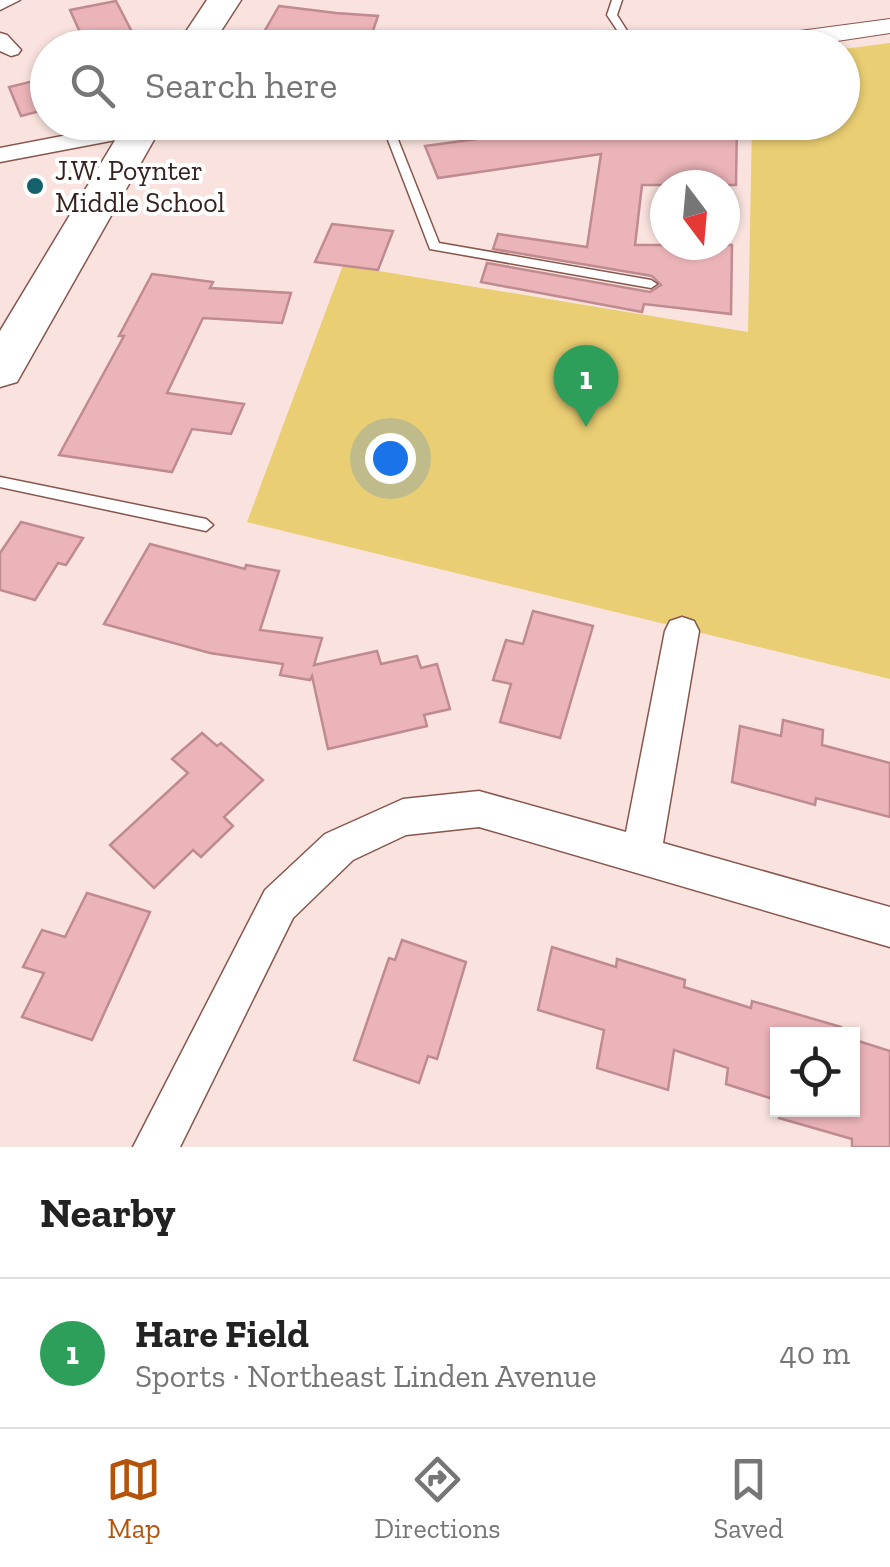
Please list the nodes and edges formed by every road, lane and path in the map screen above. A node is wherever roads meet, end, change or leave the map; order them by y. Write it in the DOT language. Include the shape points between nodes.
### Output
graph roads {
  1 [pos="10,0"];
  2 [pos="224,0"];
  3 [pos="617,0"];
  4 [pos="0,4"];
  5 [pos="890,26"];
  6 [pos="204,30"];
  7 [pos="622,30"];
  8 [pos="860,30"];
  9 [pos="75,140"];
  10 [pos="146,140"];
  11 [pos="393,140"];
  12 [pos="0,155"];
  13 [pos="650,284"];
  14 [pos="0,370"];
  15 [pos="0,482"];
  16 [pos="206,525"];
  17 [pos="682,631"];
  18 [pos="641,855"];
  19 [pos="890,927"];
  20 [pos="156,1147"];
  1 -- 4 [label="street"];
  2 -- 6 [label="highway"];
  3 -- 7 [label="lane" via="612,15"];
  5 -- 8 [label="street"];
  9 -- 12 [label="street"];
  10 -- 14 [label="highway"];
  11 -- 13 [label="lane" via="434,246"];
  15 -- 16 [label="lane"];
  17 -- 18 [label="street"];
  18 -- 19 [label="street"];
  18 -- 20 [label="street" via="478,809 403,818 339,848 279,904"];
}
